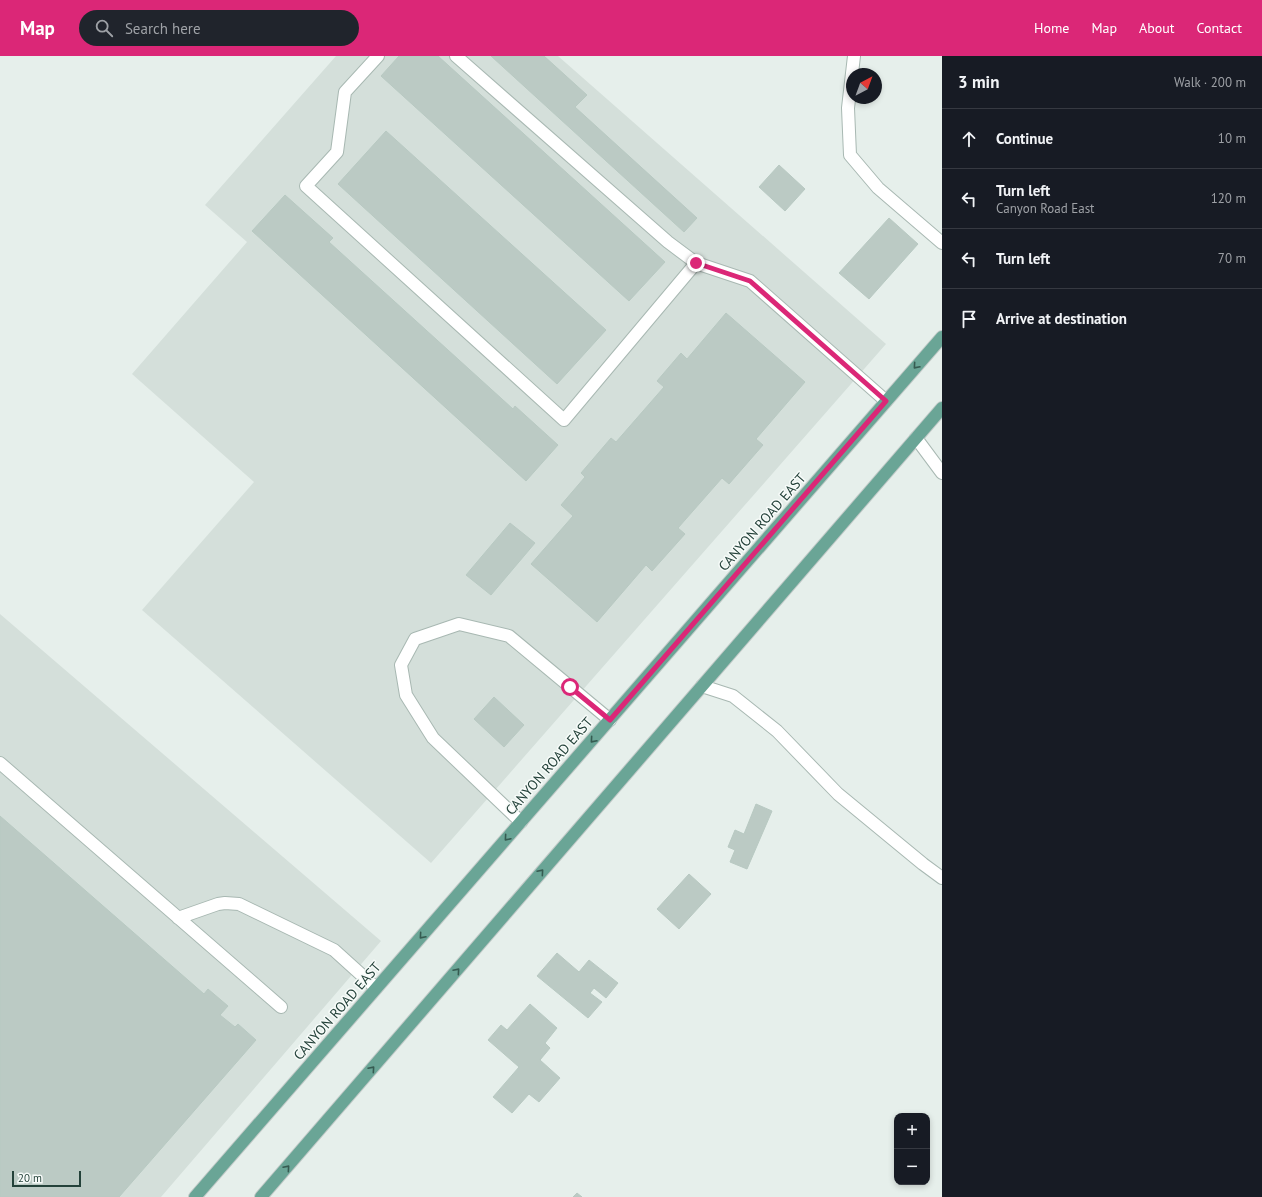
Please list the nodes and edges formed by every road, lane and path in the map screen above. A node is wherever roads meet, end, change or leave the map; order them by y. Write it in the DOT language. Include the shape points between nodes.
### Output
graph roads {
  1 [pos="378,56"];
  2 [pos="456,56"];
  3 [pos="854,56"];
  4 [pos="942,243"];
  5 [pos="696,263"];
  6 [pos="942,337"];
  7 [pos="886,401"];
  8 [pos="942,408"];
  9 [pos="916,438"];
  10 [pos="942,473"];
  11 [pos="702,686"];
  12 [pos="610,720"];
  13 [pos="0,764"];
  14 [pos="521,822"];
  15 [pos="942,878"];
  16 [pos="178,918"];
  17 [pos="376,988"];
  18 [pos="281,1007"];
  19 [pos="195,1197"];
  20 [pos="261,1197"];
  1 -- 5 [label="lane" via="345,92 337,152 306,186 564,420"];
  2 -- 5 [label="lane" via="662,237"];
  3 -- 4 [label="lane" via="848,108 850,156 878,188"];
  5 -- 7 [label="lane" via="750,281"];
  6 -- 7 [label="main road, CANYON ROAD EAST, one-way"];
  7 -- 12 [label="main road, CANYON ROAD EAST"];
  8 -- 9 [label="main road"];
  9 -- 10 [label="lane"];
  9 -- 11 [label="main road"];
  11 -- 15 [label="lane" via="733,696 777,731 838,794"];
  20 -- 11 [label="main road, one-way"];
  12 -- 14 [label="main road, CANYON ROAD EAST, one-way"];
  12 -- 14 [label="lane" via="509,636 459,624 415,638 401,665 406,695 432,738"];
  13 -- 16 [label="lane"];
  14 -- 17 [label="main road, CANYON ROAD EAST, one-way"];
  16 -- 17 [label="lane" via="218,904 239,904 334,950"];
  16 -- 18 [label="lane"];
  17 -- 19 [label="main road, CANYON ROAD EAST"];
}
